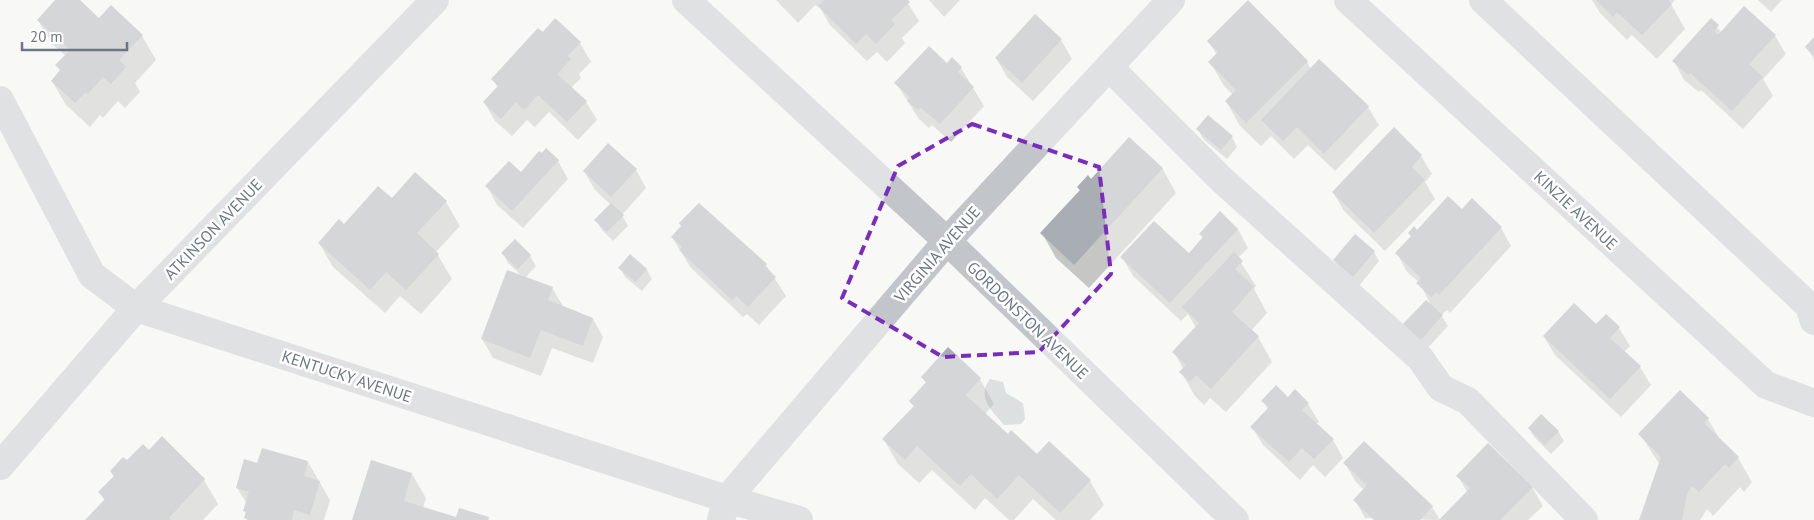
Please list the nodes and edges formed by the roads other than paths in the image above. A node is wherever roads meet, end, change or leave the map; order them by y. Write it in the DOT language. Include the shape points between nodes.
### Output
graph roads {
  1 [pos="435,0"];
  2 [pos="686,0"];
  3 [pos="1171,0"];
  4 [pos="1348,0"];
  5 [pos="1483,0"];
  6 [pos="1109,67"];
  7 [pos="0,100"];
  8 [pos="947,242"];
  9 [pos="136,308"];
  10 [pos="1814,321"];
  11 [pos="1814,403"];
  12 [pos="0,466"];
  13 [pos="724,509"];
  14 [pos="799,520"];
  15 [pos="1236,520"];
  16 [pos="1584,520"];
  1 -- 9 [label="street, ATKINSON AVENUE"];
  2 -- 8 [label="street, GORDONSTON AVENUE"];
  3 -- 6 [label="street, VIRGINIA AVENUE"];
  4 -- 11 [label="street, KINZIE AVENUE" via="1766,385"];
  5 -- 10 [label="street" via="1809,306"];
  6 -- 8 [label="street, VIRGINIA AVENUE"];
  6 -- 16 [label="street" via="1221,179 1420,358 1441,388 1468,401"];
  7 -- 9 [label="street, KENTUCKY AVENUE" via="92,275"];
  8 -- 13 [label="street, VIRGINIA AVENUE"];
  8 -- 15 [label="street, GORDONSTON AVENUE"];
  9 -- 12 [label="street, ATKINSON AVENUE"];
  9 -- 13 [label="street, KENTUCKY AVENUE"];
  13 -- 14 [label="street, KENTUCKY AVENUE"];
}
